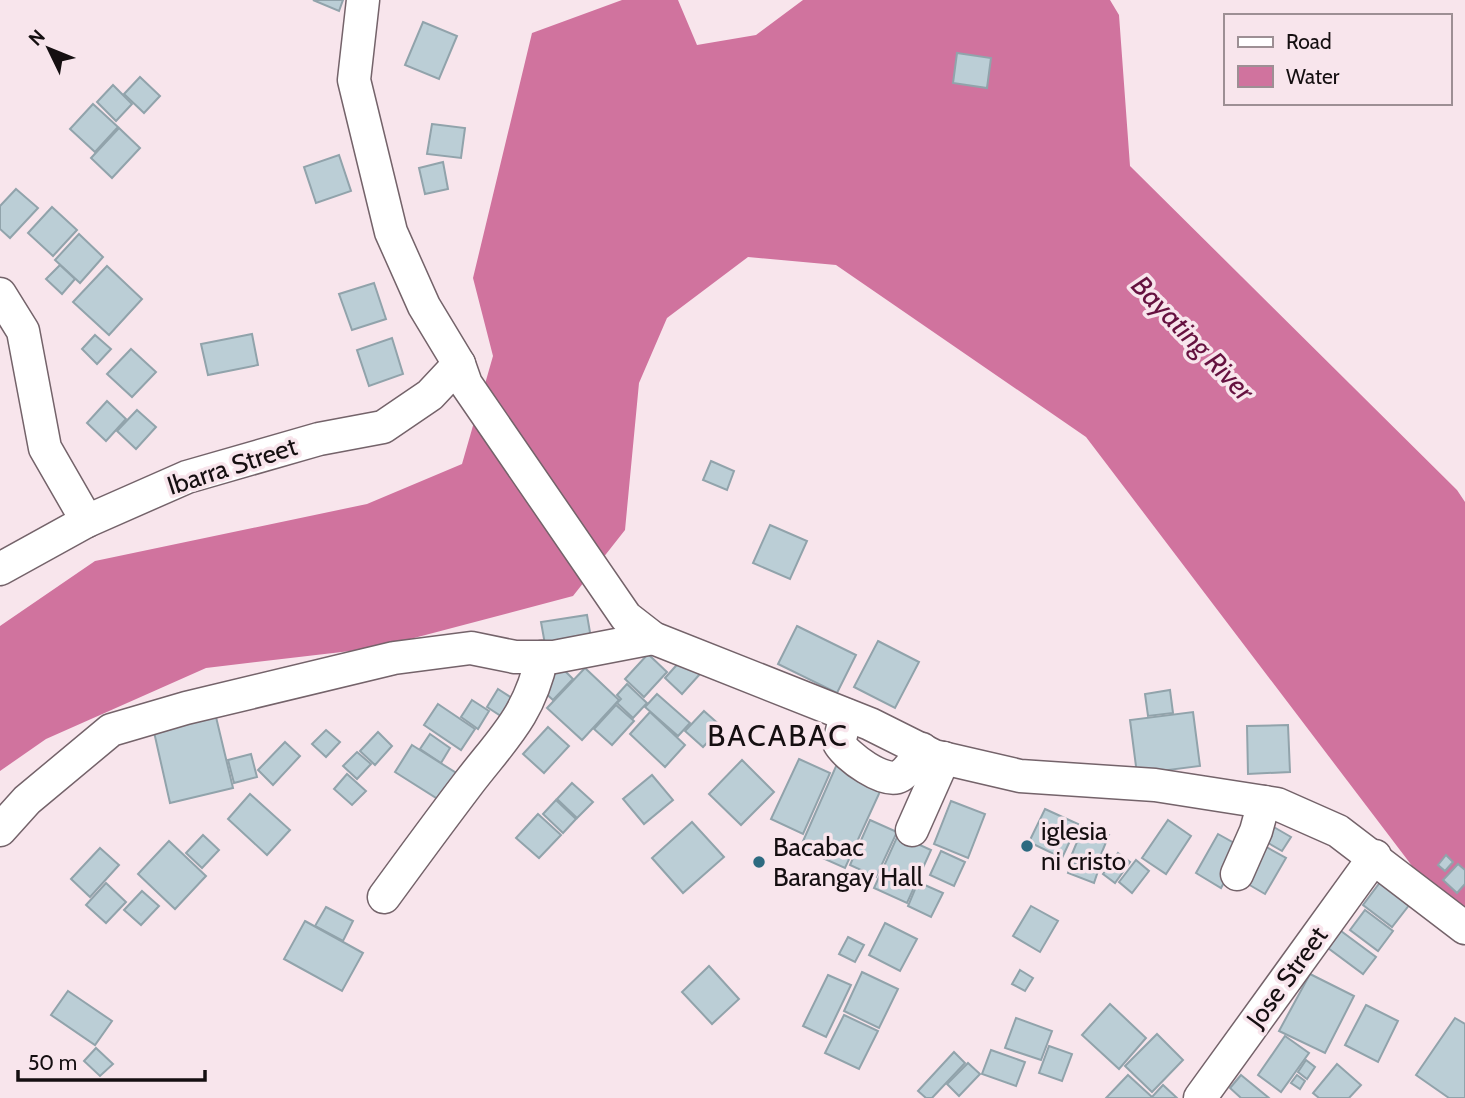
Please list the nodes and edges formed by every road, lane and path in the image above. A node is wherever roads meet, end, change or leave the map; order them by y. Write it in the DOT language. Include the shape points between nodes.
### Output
graph roads {
  1 [pos="363,0"];
  2 [pos="0,294"];
  3 [pos="463,374"];
  4 [pos="88,521"];
  5 [pos="0,569"];
  6 [pos="653,638"];
  7 [pos="542,657"];
  8 [pos="846,715"];
  9 [pos="933,754"];
  10 [pos="1264,802"];
  11 [pos="0,830"];
  12 [pos="912,830"];
  13 [pos="1375,856"];
  14 [pos="1237,874"];
  15 [pos="384,897"];
  16 [pos="1465,928"];
  17 [pos="1199,1098"];
  1 -- 3 [label="street" via="354,80 391,232 424,306"];
  2 -- 4 [label="street" via="23,331 45,448"];
  3 -- 4 [label="street, Ibarra Street" via="383,426 319,439 187,477"];
  3 -- 6 [label="street" via="626,617"];
  4 -- 5 [label="street, Ibarra Street"];
  6 -- 7 [label="street"];
  6 -- 8 [label="street"];
  7 -- 11 [label="street" via="471,648 394,658 111,730 27,800"];
  7 -- 15 [label="street" via="530,702 514,727"];
  8 -- 9 [label="street"];
  8 -- 9 [label="street" via="839,743 845,754 883,776 894,779"];
  9 -- 10 [label="street" via="1020,776 1155,785"];
  9 -- 12 [label="street"];
  10 -- 13 [label="street" via="1338,831"];
  10 -- 14 [label="street"];
  13 -- 16 [label="street"];
  13 -- 17 [label="street, Jose Street"];
}
